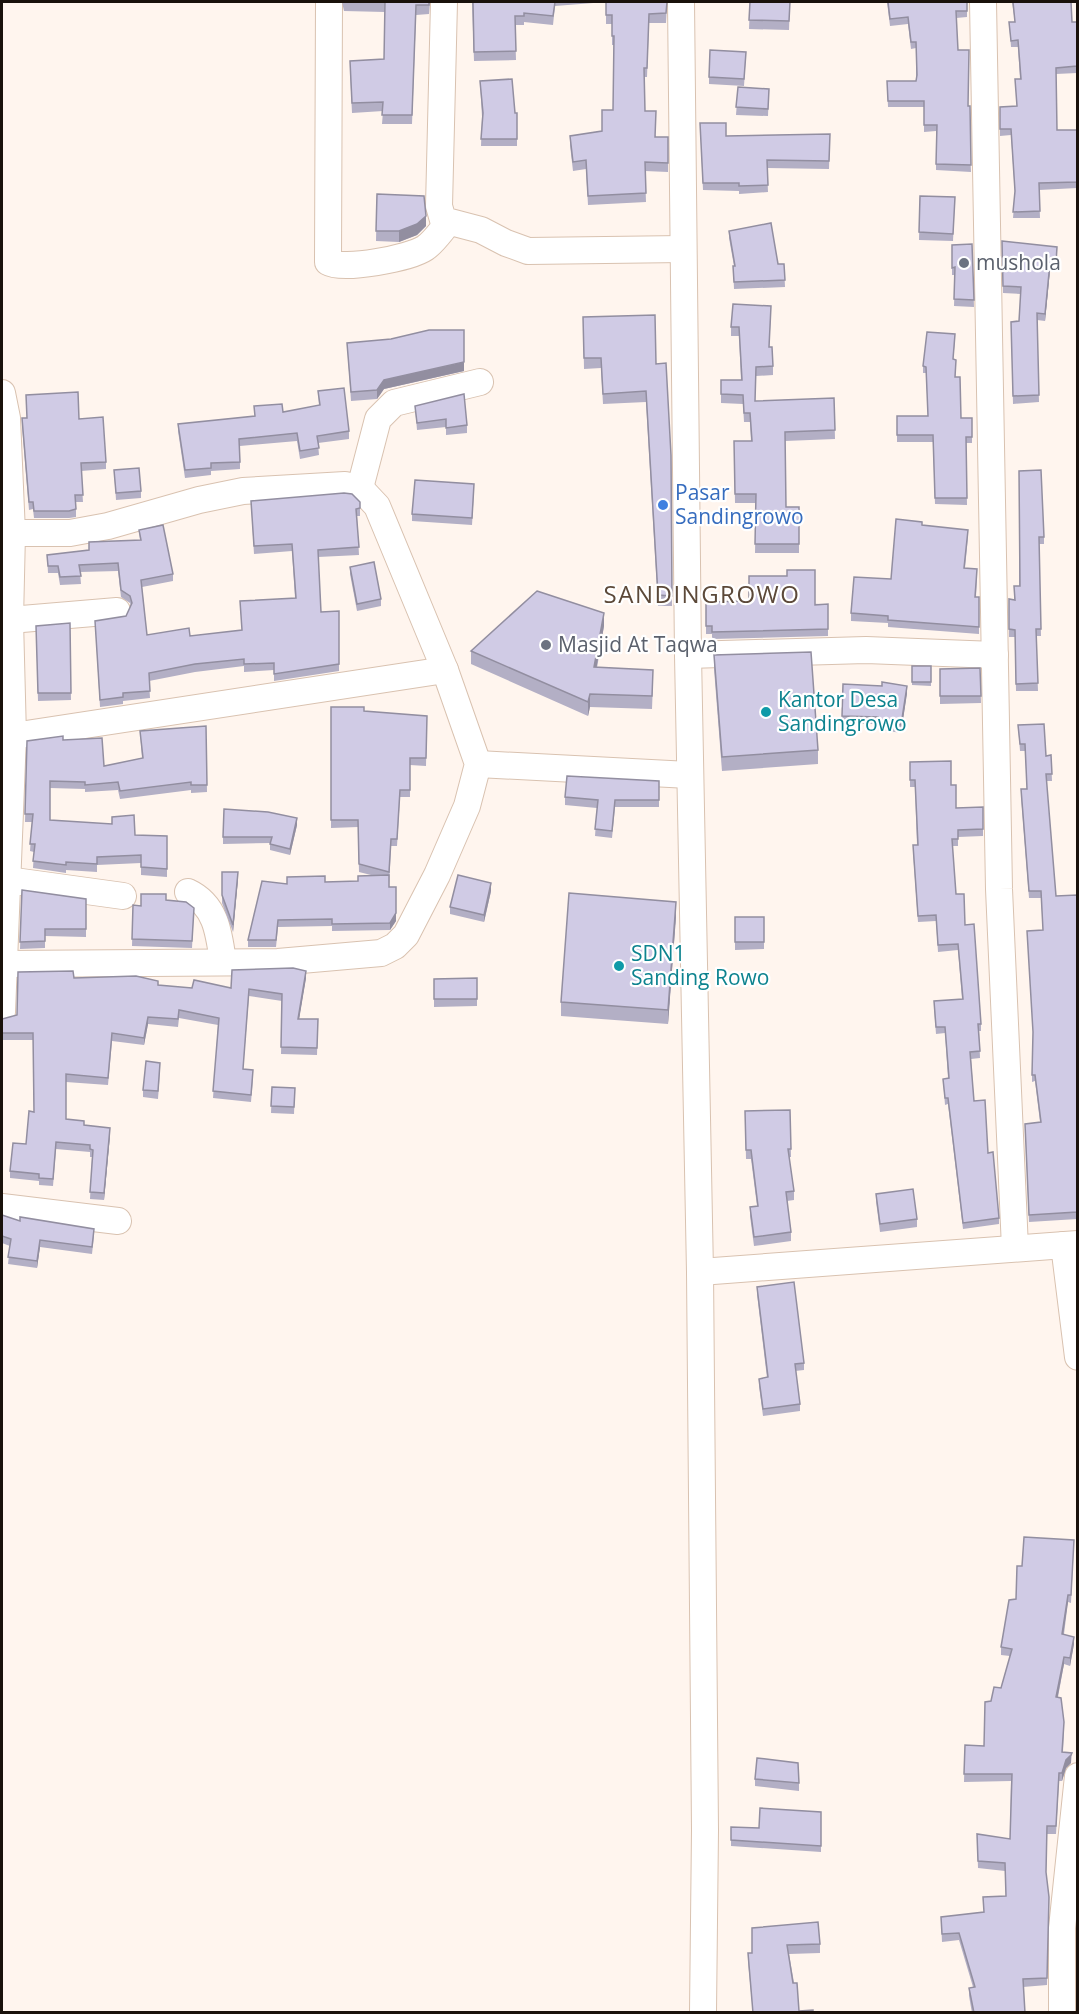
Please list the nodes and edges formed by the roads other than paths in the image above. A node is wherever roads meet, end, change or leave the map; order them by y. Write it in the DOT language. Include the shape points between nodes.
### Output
graph roads {
  1 [pos="329,2"];
  2 [pos="444,2"];
  3 [pos="681,2"];
  4 [pos="983,2"];
  5 [pos="448,223"];
  6 [pos="683,249"];
  7 [pos="480,382"];
  8 [pos="2,393"];
  9 [pos="360,488"];
  10 [pos="12,533"];
  11 [pos="117,611"];
  12 [pos="10,620"];
  13 [pos="995,655"];
  14 [pos="688,656"];
  15 [pos="445,670"];
  16 [pos="13,736"];
  17 [pos="478,764"];
  18 [pos="689,776"];
  19 [pos="7,880"];
  20 [pos="188,892"];
  21 [pos="123,896"];
  22 [pos="223,962"];
  23 [pos="3,964"];
  24 [pos="2,1012"];
  25 [pos="2,1207"];
  26 [pos="118,1221"];
  27 [pos="1071,1244"];
  28 [pos="1015,1248"];
  29 [pos="700,1272"];
  30 [pos="1077,1357"];
  31 [pos="1077,1776"];
  32 [pos="1076,1808"];
  33 [pos="703,2013"];
  34 [pos="1062,2013"];
  1 -- 5 [label="street" via="328,262 347,265 413,253 426,248"];
  2 -- 5 [label="street" via="439,206 443,220"];
  3 -- 6 [label="street"];
  4 -- 13 [label="street"];
  5 -- 6 [label="street" via="481,230 528,250"];
  6 -- 14 [label="street"];
  7 -- 9 [label="street" via="394,403 378,419"];
  8 -- 10 [label="street" via="7,418"];
  9 -- 10 [label="street" via="345,485 243,491 108,526 70,532"];
  9 -- 15 [label="street" via="376,506"];
  10 -- 12 [label="street"];
  11 -- 12 [label="street"];
  12 -- 16 [label="street"];
  13 -- 14 [label="street" via="866,650"];
  13 -- 28 [label="street" via="999,889"];
  14 -- 18 [label="street"];
  15 -- 16 [label="street"];
  15 -- 17 [label="street"];
  16 -- 19 [label="street"];
  17 -- 18 [label="street"];
  17 -- 22 [label="street" via="467,806 437,875 406,935 395,946 381,952 278,962"];
  18 -- 29 [label="street"];
  19 -- 21 [label="street"];
  19 -- 23 [label="street"];
  20 -- 22 [label="street" via="203,899 210,910"];
  22 -- 23 [label="street"];
  23 -- 24 [label="street"];
  25 -- 26 [label="street"];
  27 -- 28 [label="street"];
  27 -- 30 [label="street"];
  28 -- 29 [label="street"];
  29 -- 33 [label="street"];
  31 -- 32 [label="street"];
  32 -- 34 [label="street" via="1061,1943"];
}
